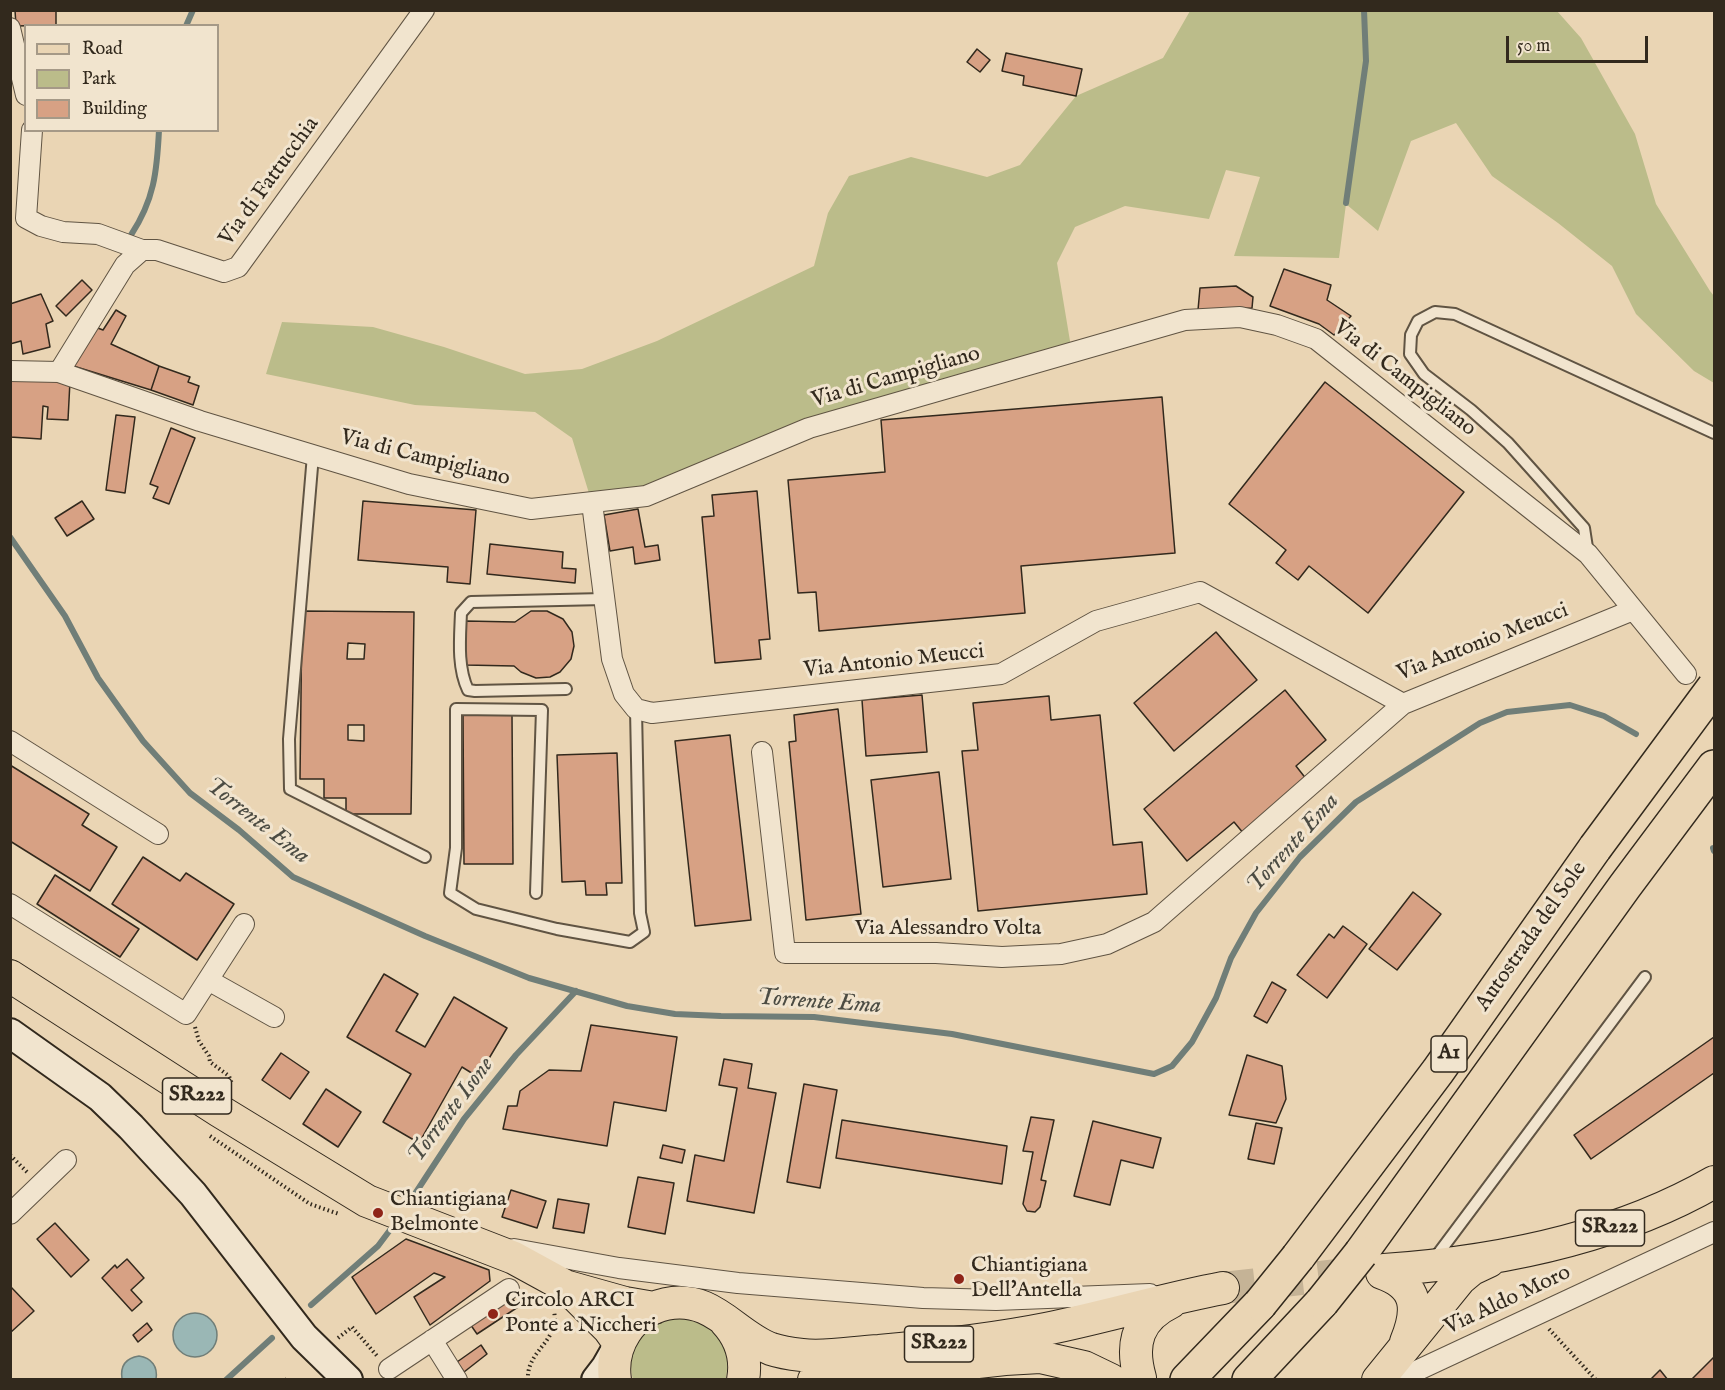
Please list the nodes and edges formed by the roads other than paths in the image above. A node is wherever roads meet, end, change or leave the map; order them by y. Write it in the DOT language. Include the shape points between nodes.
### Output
graph roads {
  1 [pos="424,10"];
  2 [pos="10,28"];
  3 [pos="24,87"];
  4 [pos="32,132"];
  5 [pos="142,250"];
  6 [pos="10,371"];
  7 [pos="59,372"];
  8 [pos="1714,434"];
  9 [pos="313,455"];
  10 [pos="592,503"];
  11 [pos="1588,554"];
  12 [pos="604,599"];
  13 [pos="1632,610"];
  14 [pos="1700,680"];
  15 [pos="566,689"];
  16 [pos="1403,704"];
  17 [pos="636,709"];
  18 [pos="10,741"];
  19 [pos="762,752"];
  20 [pos="1714,767"];
  21 [pos="158,834"];
  22 [pos="425,857"];
  23 [pos="536,893"];
  24 [pos="10,904"];
  25 [pos="244,924"];
  26 [pos="10,976"];
  27 [pos="1645,977"];
  28 [pos="208,980"];
  29 [pos="274,1017"];
  30 [pos="10,1033"];
  31 [pos="66,1160"];
  32 [pos="1714,1182"];
  33 [pos="10,1215"];
  34 [pos="1714,1233"];
  35 [pos="475,1242"];
  36 [pos="1498,1257"];
  37 [pos="1430,1265"];
  38 [pos="1376,1266"];
  39 [pos="738,1283"];
  40 [pos="1223,1288"];
  41 [pos="509,1289"];
  42 [pos="1183,1295"];
  43 [pos="558,1296"];
  44 [pos="702,1307"];
  45 [pos="654,1308"];
  46 [pos="304,1337"];
  47 [pos="432,1340"];
  48 [pos="619,1345"];
  49 [pos="1391,1365"];
  50 [pos="389,1369"];
  51 [pos="1126,1379"];
  52 [pos="320,1380"];
  53 [pos="348,1380"];
  54 [pos="457,1380"];
  55 [pos="596,1380"];
  56 [pos="615,1380"];
  57 [pos="743,1380"];
  58 [pos="814,1380"];
  59 [pos="1187,1380"];
  60 [pos="1249,1380"];
  1 -- 5 [label="street, Via di Fattucchia" via="238,267 225,272 157,250"];
  2 -- 3 [label="street"];
  4 -- 5 [label="street, Via di Fattucchia" via="26,218 63,232 98,234"];
  5 -- 7 [label="street" via="125,265"];
  6 -- 7 [label="street, Via di Campigliano"];
  7 -- 9 [label="street, Via di Campigliano"];
  8 -- 11 [label="lane" via="1455,314 1435,312 1418,321 1411,335 1410,354 1424,374 1508,442 1584,528"];
  9 -- 10 [label="street, Via di Campigliano" via="409,484 531,509"];
  9 -- 22 [label="lane" via="289,739 290,789"];
  10 -- 11 [label="street, Via di Campigliano" via="646,496 809,428 1185,320 1240,317 1316,339"];
  10 -- 12 [label="street"];
  11 -- 13 [label="street, Via di Campigliano"];
  12 -- 15 [label="lane" via="471,602 461,613 462,677 468,690"];
  12 -- 17 [label="street" via="612,659 624,694"];
  13 -- 14 [label="street, Via di Campigliano"];
  13 -- 16 [label="street, Via Antonio Meucci"];
  14 -- 59 [label="highway, Autostrada del Sole / A1, bridge" via="1595,848 1438,1071 1260,1304"];
  16 -- 17 [label="street, Via Antonio Meucci" via="1200,592 1096,621 1001,674 652,713"];
  16 -- 19 [label="street, Via Alessandro Volta" via="1154,922 1107,944 1061,954 1002,957 785,953"];
  17 -- 23 [label="lane" via="640,913 644,932 630,942 476,909 450,893 456,848 456,709 542,710"];
  18 -- 21 [label="street"];
  20 -- 38 [label="highway, Autostrada del Sole / A1" via="1625,886"];
  24 -- 28 [label="street" via="186,1014"];
  25 -- 28 [label="street"];
  26 -- 35 [label="main road, SR222" via="328,1179 387,1210"];
  27 -- 37 [label="lane"];
  28 -- 29 [label="street"];
  30 -- 46 [label="main road" via="100,1097 131,1127 193,1194"];
  31 -- 33 [label="street"];
  32 -- 36 [label="main road, SR222" via="1618,1226"];
  34 -- 49 [label="street, Via Aldo Moro" via="1407,1374 1396,1372"];
  35 -- 39 [label="street" via="619,1268"];
  35 -- 43 [label="main road, SR222" via="526,1263"];
  36 -- 37 [label="main road, SR222"];
  36 -- 49 [label="main road, SR222" via="1460,1279"];
  37 -- 38 [label="main road, SR222"];
  38 -- 49 [label="main road" via="1399,1281 1413,1297 1415,1308 1414,1319"];
  38 -- 60 [label="highway, Autostrada del Sole / A1, bridge" via="1322,1302"];
  39 -- 42 [label="street" via="996,1300"];
  39 -- 44 [label="street" via="714,1290"];
  40 -- 42 [label="main road, SR222"];
  41 -- 47 [label="street"];
  42 -- 44 [label="main road, SR222" via="1045,1329 917,1348 803,1355 772,1349"];
  42 -- 51 [label="main road, SR222" via="1155,1310 1142,1329 1136,1348 1137,1368"];
  43 -- 45 [label="main road, SR222"];
  43 -- 48 [label="main road, SR222" via="609,1329"];
  44 -- 45 [label="main road, SR222" via="676,1303"];
  44 -- 57 [label="main road" via="719,1316 735,1334 743,1352"];
  45 -- 48 [label="main road, SR222" via="632,1323"];
  46 -- 52 [label="main road"];
  46 -- 53 [label="main road"];
  47 -- 50 [label="street"];
  47 -- 54 [label="street"];
  48 -- 55 [label="main road"];
  48 -- 56 [label="main road"];
  51 -- 58 [label="main road, SR222" via="1040,1357"];
}
